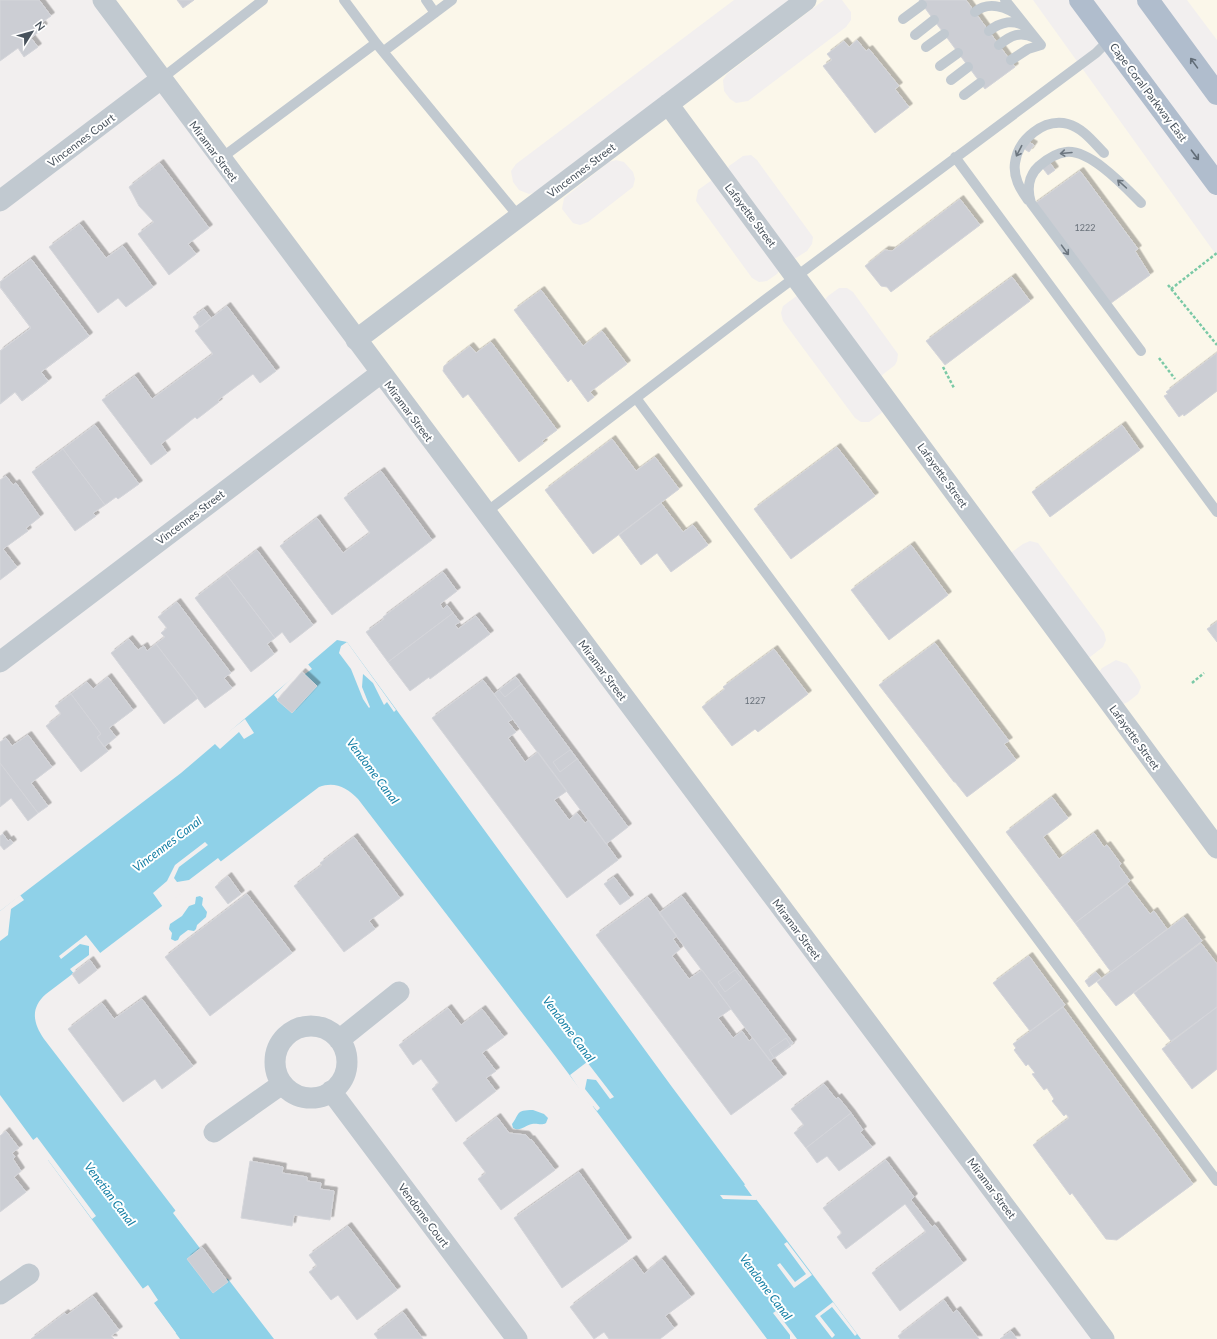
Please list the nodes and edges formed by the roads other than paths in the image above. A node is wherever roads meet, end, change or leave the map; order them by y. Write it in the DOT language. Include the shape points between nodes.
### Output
graph roads {
  1 [pos="103,0"];
  2 [pos="263,0"];
  3 [pos="344,0"];
  4 [pos="426,0"];
  5 [pos="452,0"];
  6 [pos="806,0"];
  7 [pos="1080,0"];
  8 [pos="1148,0"];
  9 [pos="1008,2"];
  10 [pos="922,5"];
  11 [pos="975,12"];
  12 [pos="435,13"];
  13 [pos="1019,15"];
  14 [pos="903,19"];
  15 [pos="934,20"];
  16 [pos="989,31"];
  17 [pos="915,34"];
  18 [pos="944,34"];
  19 [pos="1034,35"];
  20 [pos="1110,39"];
  21 [pos="376,43"];
  22 [pos="999,45"];
  23 [pos="926,47"];
  24 [pos="384,51"];
  25 [pos="958,53"];
  26 [pos="1011,60"];
  27 [pos="940,66"];
  28 [pos="968,67"];
  29 [pos="161,79"];
  30 [pos="951,80"];
  31 [pos="980,83"];
  32 [pos="1217,94"];
  33 [pos="964,95"];
  34 [pos="668,104"];
  35 [pos="1104,153"];
  36 [pos="955,157"];
  37 [pos="220,159"];
  38 [pos="1217,184"];
  39 [pos="0,201"];
  40 [pos="1031,203"];
  41 [pos="1141,203"];
  42 [pos="519,217"];
  43 [pos="796,276"];
  44 [pos="356,340"];
  45 [pos="1141,351"];
  46 [pos="381,373"];
  47 [pos="636,398"];
  48 [pos="1217,512"];
  49 [pos="486,513"];
  50 [pos="0,662"];
  51 [pos="1217,848"];
  52 [pos="399,992"];
  53 [pos="339,1040"];
  54 [pos="282,1084"];
  55 [pos="331,1091"];
  56 [pos="214,1132"];
  57 [pos="1217,1181"];
  58 [pos="29,1274"];
  59 [pos="0,1294"];
  60 [pos="517,1339"];
  61 [pos="1104,1339"];
  1 -- 29 [label="street, Miramar Street"];
  2 -- 29 [label="lane"];
  3 -- 21 [label="lane"];
  4 -- 12 [label="lane"];
  5 -- 12 [label="lane"];
  6 -- 34 [label="street, Vincennes Street"];
  7 -- 20 [label="main road, Cape Coral Parkway East"];
  32 -- 8 [label="main road, one-way"];
  9 -- 13 [label="lane"];
  10 -- 14 [label="lane"];
  11 -- 13 [label="lane" via="985,6 991,6"];
  12 -- 24 [label="lane"];
  13 -- 19 [label="lane"];
  15 -- 17 [label="lane"];
  16 -- 19 [label="lane" via="1000,24 1010,22 1024,25"];
  18 -- 23 [label="lane"];
  19 -- 22 [label="lane" via="1010,37"];
  19 -- 26 [label="lane" via="1041,45 1028,48"];
  20 -- 36 [label="lane" via="1096,53"];
  20 -- 38 [label="main road, Cape Coral Parkway East, one-way"];
  21 -- 24 [label="lane"];
  21 -- 37 [label="lane"];
  24 -- 42 [label="lane"];
  25 -- 27 [label="lane"];
  28 -- 30 [label="lane"];
  29 -- 37 [label="street, Miramar Street"];
  29 -- 39 [label="street, Vincennes Court"];
  31 -- 33 [label="lane"];
  34 -- 42 [label="street, Vincennes Street"];
  34 -- 43 [label="street, Lafayette Street"];
  35 -- 40 [label="lane, one-way" via="1081,131 1068,124 1052,124 1037,129 1019,149 1015,164 1017,182"];
  36 -- 43 [label="lane"];
  36 -- 48 [label="lane"];
  37 -- 44 [label="street, Miramar Street"];
  41 -- 40 [label="lane, one-way" via="1123,184 1101,167 1079,154 1066,152 1049,159 1034,172 1028,186"];
  40 -- 45 [label="lane, one-way"];
  42 -- 44 [label="street, Vincennes Street"];
  43 -- 47 [label="lane"];
  43 -- 51 [label="street, Lafayette Street"];
  44 -- 46 [label="street, Miramar Street"];
  46 -- 49 [label="street, Miramar Street"];
  46 -- 50 [label="street, Vincennes Street"];
  47 -- 49 [label="lane"];
  47 -- 57 [label="lane"];
  49 -- 61 [label="street, Miramar Street"];
  52 -- 53 [label="street"];
  53 -- 54 [label="street" via="331,1032 310,1025 289,1033 276,1051 276,1074"];
  53 -- 55 [label="street" via="345,1050 347,1061 341,1082"];
  54 -- 55 [label="street" via="300,1096 312,1098"];
  54 -- 56 [label="street"];
  55 -- 60 [label="street, Vendome Court"];
  58 -- 59 [label="street"];
}
